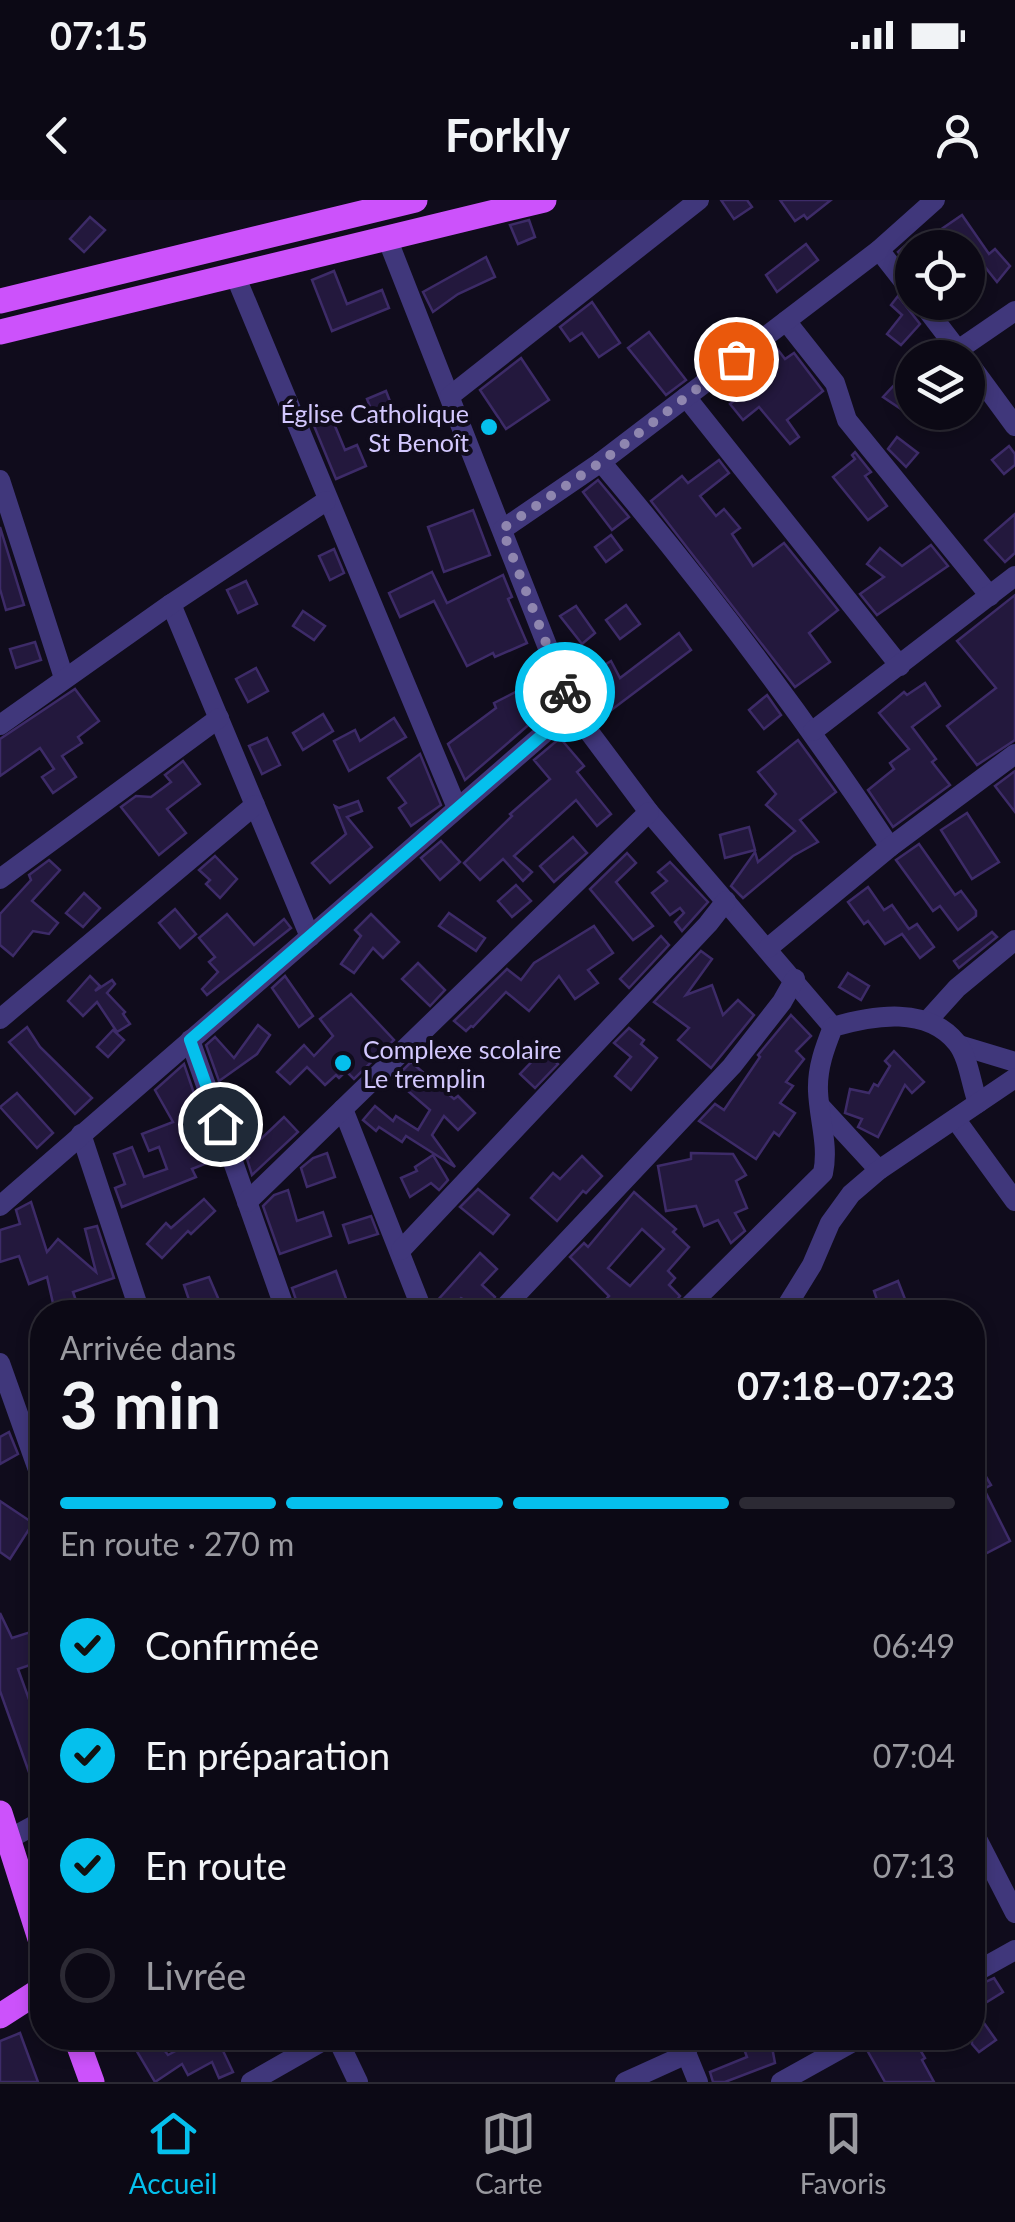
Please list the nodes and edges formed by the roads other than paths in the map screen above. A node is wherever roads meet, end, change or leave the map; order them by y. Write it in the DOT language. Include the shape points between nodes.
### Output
graph roads {
  1 [pos="415,200"];
  2 [pos="544,200"];
  3 [pos="699,200"];
  4 [pos="935,200"];
  5 [pos="386,238"];
  6 [pos="879,250"];
  7 [pos="895,270"];
  8 [pos="234,275"];
  9 [pos="0,301"];
  10 [pos="1015,312"];
  11 [pos="934,320"];
  12 [pos="786,321"];
  13 [pos="0,332"];
  14 [pos="950,340"];
  15 [pos="983,340"];
  16 [pos="985,386"];
  17 [pos="450,396"];
  18 [pos="686,397"];
  19 [pos="1015,426"];
  20 [pos="601,462"];
  21 [pos="0,480"];
  22 [pos="326,500"];
  23 [pos="502,529"];
  24 [pos="1015,576"];
  25 [pos="990,596"];
  26 [pos="171,604"];
  27 [pos="900,666"];
  28 [pos="64,678"];
  29 [pos="572,709"];
  30 [pos="219,718"];
  31 [pos="0,724"];
  32 [pos="813,731"];
  33 [pos="1015,754"];
  34 [pos="255,805"];
  35 [pos="458,808"];
  36 [pos="649,812"];
  37 [pos="890,847"];
  38 [pos="0,878"];
  39 [pos="726,900"];
  40 [pos="310,937"];
  41 [pos="1015,940"];
  42 [pos="768,948"];
  43 [pos="795,979"];
  44 [pos="0,1018"];
  45 [pos="929,1019"];
  46 [pos="833,1027"];
  47 [pos="190,1040"];
  48 [pos="959,1045"];
  49 [pos="1015,1062"];
  50 [pos="1015,1078"];
  51 [pos="978,1103"];
  52 [pos="820,1106"];
  53 [pos="343,1109"];
  54 [pos="956,1120"];
  55 [pos="80,1134"];
  56 [pos="879,1170"];
  57 [pos="822,1173"];
  58 [pos="851,1194"];
  59 [pos="1015,1201"];
  60 [pos="247,1202"];
  61 [pos="0,1206"];
  62 [pos="401,1250"];
  63 [pos="136,1300"];
  64 [pos="282,1300"];
  65 [pos="419,1300"];
  66 [pos="511,1300"];
  67 [pos="702,1300"];
  68 [pos="790,1300"];
  69 [pos="0,1363"];
  70 [pos="30,1447"];
  71 [pos="0,1813"];
  72 [pos="30,1828"];
  73 [pos="9,1839"];
  74 [pos="985,1854"];
  75 [pos="30,1906"];
  76 [pos="1015,1913"];
  77 [pos="1015,1950"];
  78 [pos="985,1967"];
  79 [pos="30,1997"];
  80 [pos="0,2016"];
  81 [pos="80,2050"];
  82 [pos="307,2050"];
  83 [pos="342,2050"];
  84 [pos="677,2050"];
  85 [pos="685,2050"];
  86 [pos="838,2050"];
  87 [pos="92,2082"];
  88 [pos="251,2082"];
  89 [pos="358,2082"];
  90 [pos="625,2082"];
  91 [pos="698,2082"];
  92 [pos="781,2082"];
  1 -- 9 [label="main road"];
  2 -- 5 [label="main road"];
  3 -- 17 [label="street"];
  4 -- 6 [label="street"];
  5 -- 8 [label="main road"];
  5 -- 17 [label="street"];
  6 -- 7 [label="street"];
  6 -- 12 [label="street"];
  8 -- 13 [label="main road"];
  8 -- 22 [label="street"];
  10 -- 15 [label="street"];
  11 -- 14 [label="street"];
  12 -- 18 [label="street"];
  12 -- 25 [label="street" via="835,383 847,420"];
  16 -- 19 [label="street"];
  17 -- 23 [label="street"];
  18 -- 20 [label="street"];
  18 -- 27 [label="street"];
  20 -- 23 [label="street"];
  20 -- 32 [label="street"];
  21 -- 28 [label="street"];
  22 -- 26 [label="street"];
  22 -- 35 [label="street"];
  23 -- 29 [label="street"];
  24 -- 25 [label="street"];
  25 -- 27 [label="street"];
  26 -- 28 [label="street"];
  26 -- 30 [label="street"];
  27 -- 32 [label="street"];
  28 -- 31 [label="street"];
  29 -- 35 [label="street"];
  29 -- 36 [label="street"];
  30 -- 34 [label="street"];
  30 -- 38 [label="street"];
  32 -- 37 [label="street"];
  33 -- 37 [label="street"];
  34 -- 40 [label="street"];
  34 -- 44 [label="street"];
  35 -- 40 [label="street"];
  36 -- 39 [label="street"];
  36 -- 53 [label="street"];
  37 -- 42 [label="street"];
  39 -- 42 [label="street"];
  39 -- 62 [label="street"];
  40 -- 47 [label="street"];
  41 -- 45 [label="street"];
  42 -- 43 [label="street"];
  43 -- 46 [label="street"];
  43 -- 66 [label="street" via="732,1066"];
  45 -- 46 [label="street" via="869,1016"];
  45 -- 48 [label="street"];
  46 -- 52 [label="street" via="820,1068"];
  47 -- 55 [label="street"];
  47 -- 60 [label="street"];
  48 -- 49 [label="street"];
  48 -- 51 [label="street"];
  50 -- 51 [label="street"];
  51 -- 54 [label="street"];
  52 -- 56 [label="street"];
  52 -- 57 [label="street"];
  53 -- 60 [label="street"];
  53 -- 62 [label="street"];
  54 -- 56 [label="street"];
  54 -- 59 [label="street"];
  55 -- 61 [label="street"];
  55 -- 63 [label="street"];
  56 -- 58 [label="street"];
  57 -- 58 [label="street"];
  57 -- 67 [label="street"];
  58 -- 68 [label="street"];
  60 -- 64 [label="street"];
  62 -- 65 [label="street"];
  69 -- 70 [label="street"];
  71 -- 73 [label="main road"];
  72 -- 73 [label="street"];
  73 -- 75 [label="main road"];
  74 -- 76 [label="street"];
  77 -- 78 [label="street"];
  79 -- 80 [label="main road"];
  81 -- 87 [label="main road"];
  82 -- 88 [label="street"];
  83 -- 89 [label="street"];
  84 -- 90 [label="street"];
  85 -- 91 [label="street"];
  86 -- 92 [label="street"];
}
